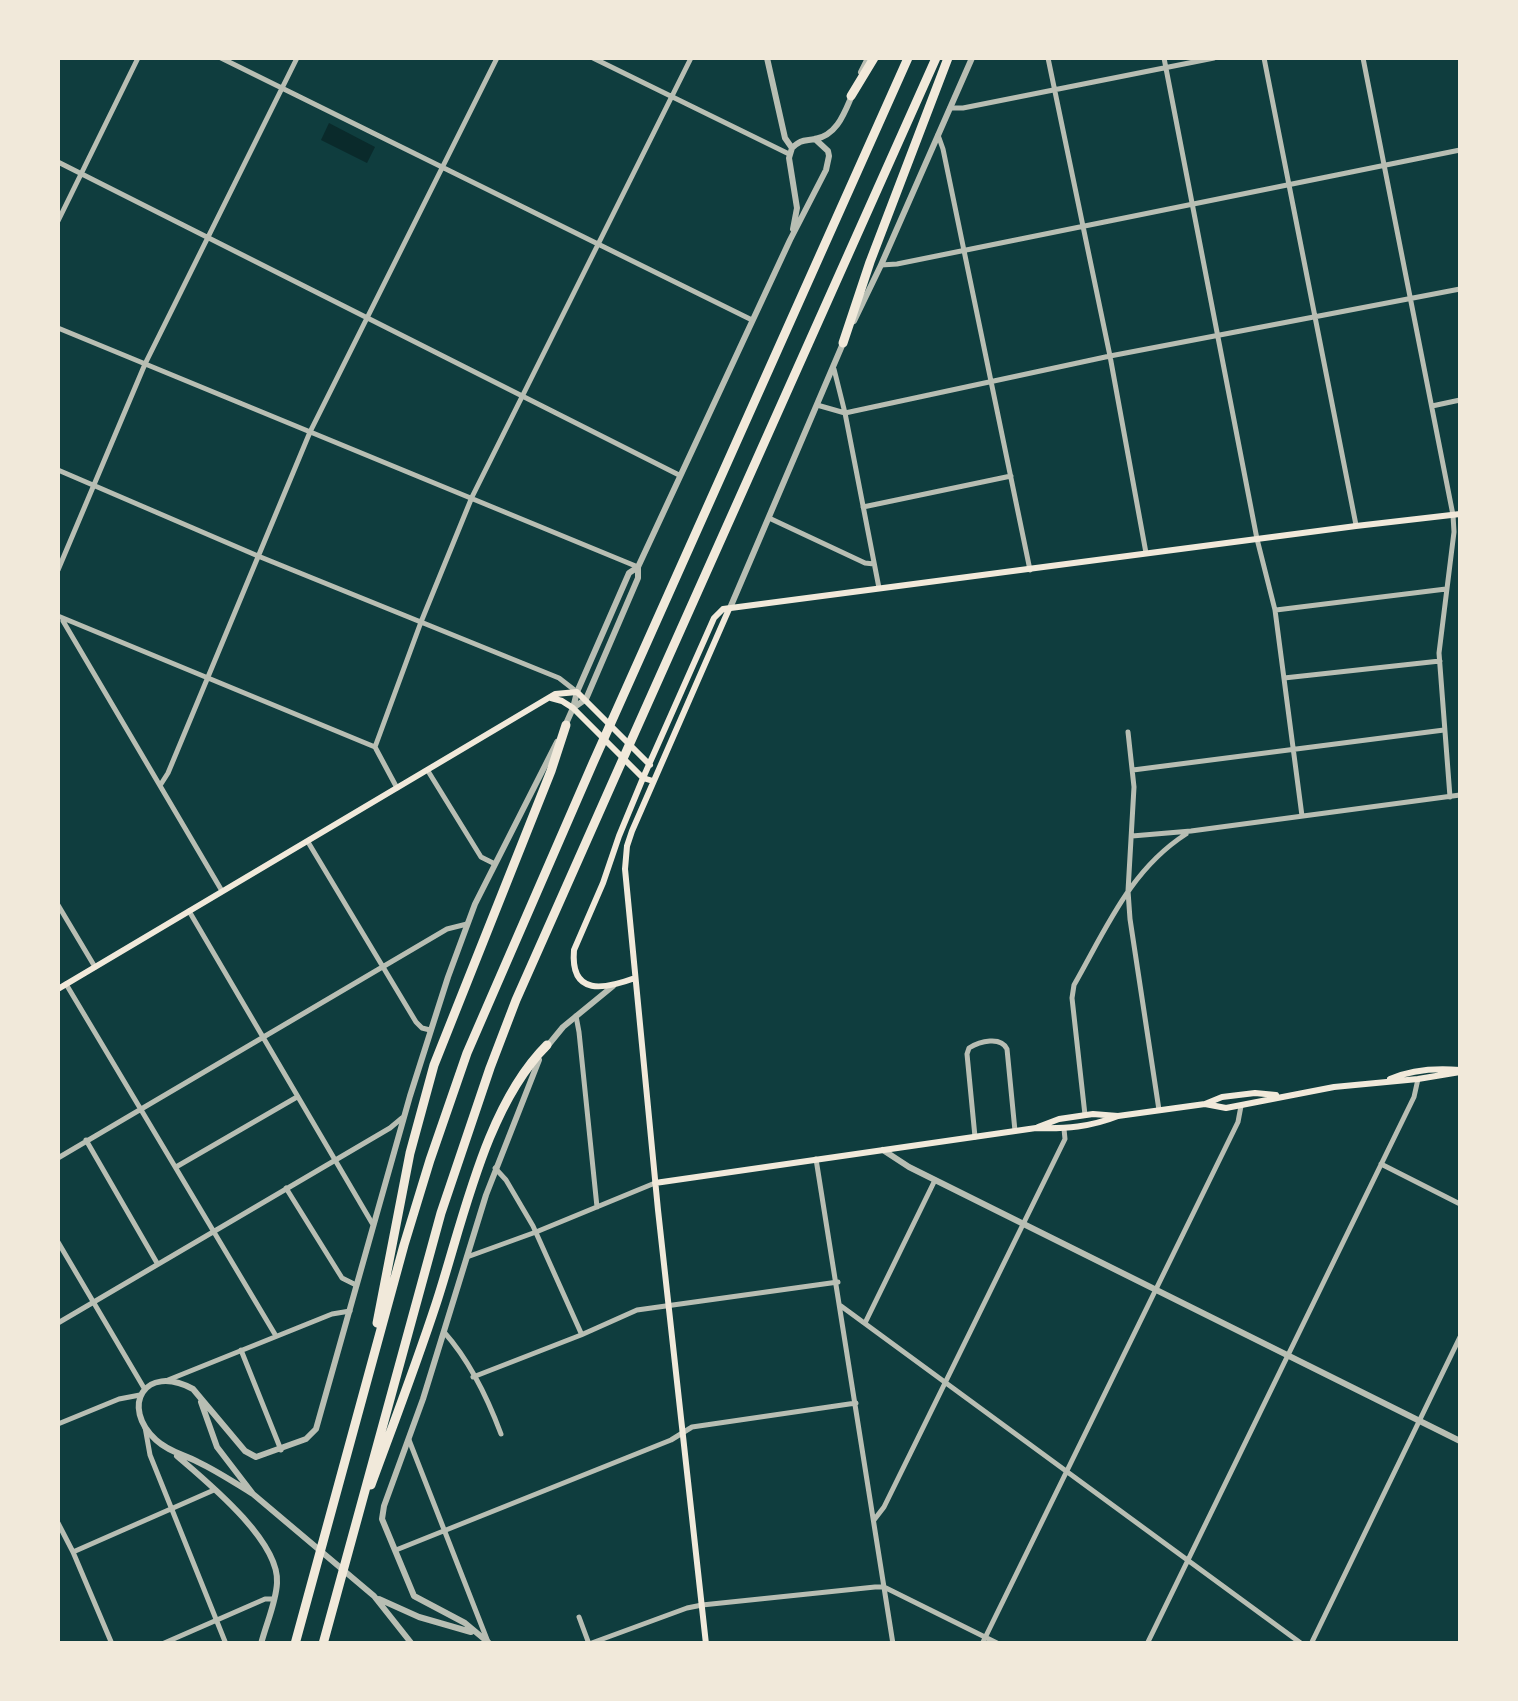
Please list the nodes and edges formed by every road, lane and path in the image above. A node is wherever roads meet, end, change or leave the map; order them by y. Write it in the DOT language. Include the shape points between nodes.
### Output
graph roads {
  1 [pos="138,58"];
  2 [pos="221,58"];
  3 [pos="297,58"];
  4 [pos="498,58"];
  5 [pos="593,58"];
  6 [pos="691,58"];
  7 [pos="767,58"];
  8 [pos="871,58"];
  9 [pos="908,58"];
  10 [pos="936,58"];
  11 [pos="948,58"];
  12 [pos="972,58"];
  13 [pos="1048,58"];
  14 [pos="1164,58"];
  15 [pos="1214,58"];
  16 [pos="1264,58"];
  17 [pos="1363,58"];
  18 [pos="1166,67"];
  19 [pos="282,87"];
  20 [pos="1055,88"];
  21 [pos="672,96"];
  22 [pos="851,96"];
  23 [pos="950,108"];
  24 [pos="938,135"];
  25 [pos="815,139"];
  26 [pos="1460,150"];
  27 [pos="790,151"];
  28 [pos="58,162"];
  29 [pos="1384,165"];
  30 [pos="442,168"];
  31 [pos="80,174"];
  32 [pos="1289,186"];
  33 [pos="1193,204"];
  34 [pos="58,221"];
  35 [pos="1084,225"];
  36 [pos="207,238"];
  37 [pos="790,240"];
  38 [pos="596,246"];
  39 [pos="964,249"];
  40 [pos="881,266"];
  41 [pos="1460,289"];
  42 [pos="1410,300"];
  43 [pos="366,318"];
  44 [pos="1314,318"];
  45 [pos="752,320"];
  46 [pos="58,328"];
  47 [pos="1220,335"];
  48 [pos="843,343"];
  49 [pos="1110,356"];
  50 [pos="146,364"];
  51 [pos="833,366"];
  52 [pos="992,382"];
  53 [pos="522,395"];
  54 [pos="1460,400"];
  55 [pos="817,405"];
  56 [pos="1432,406"];
  57 [pos="845,413"];
  58 [pos="310,432"];
  59 [pos="58,470"];
  60 [pos="679,476"];
  61 [pos="1011,476"];
  62 [pos="93,485"];
  63 [pos="472,497"];
  64 [pos="863,507"];
  65 [pos="1457,515"];
  66 [pos="769,518"];
  67 [pos="1356,526"];
  68 [pos="1257,539"];
  69 [pos="1146,553"];
  70 [pos="258,556"];
  71 [pos="874,564"];
  72 [pos="638,567"];
  73 [pos="58,570"];
  74 [pos="1030,570"];
  75 [pos="879,588"];
  76 [pos="1446,588"];
  77 [pos="730,608"];
  78 [pos="1275,610"];
  79 [pos="60,617"];
  80 [pos="421,622"];
  81 [pos="1440,661"];
  82 [pos="208,678"];
  83 [pos="1283,678"];
  84 [pos="577,692"];
  85 [pos="548,698"];
  86 [pos="586,699"];
  87 [pos="573,708"];
  88 [pos="566,725"];
  89 [pos="1444,730"];
  90 [pos="1128,732"];
  91 [pos="375,747"];
  92 [pos="1293,748"];
  93 [pos="650,764"];
  94 [pos="427,770"];
  95 [pos="1133,770"];
  96 [pos="643,778"];
  97 [pos="655,778"];
  98 [pos="161,784"];
  99 [pos="397,788"];
  100 [pos="1460,794"];
  101 [pos="1450,797"];
  102 [pos="1302,816"];
  103 [pos="1190,831"];
  104 [pos="1132,836"];
  105 [pos="307,841"];
  106 [pos="494,864"];
  107 [pos="1128,891"];
  108 [pos="222,892"];
  109 [pos="58,906"];
  110 [pos="189,911"];
  111 [pos="467,924"];
  112 [pos="95,967"];
  113 [pos="382,968"];
  114 [pos="635,978"];
  115 [pos="66,984"];
  116 [pos="613,986"];
  117 [pos="58,989"];
  118 [pos="576,1016"];
  119 [pos="430,1030"];
  120 [pos="262,1038"];
  121 [pos="546,1044"];
  122 [pos="1460,1071"];
  123 [pos="1418,1079"];
  124 [pos="1384,1081"];
  125 [pos="1282,1095"];
  126 [pos="297,1097"];
  127 [pos="1205,1104"];
  128 [pos="1241,1106"];
  129 [pos="142,1110"];
  130 [pos="1158,1110"];
  131 [pos="1086,1115"];
  132 [pos="404,1116"];
  133 [pos="1118,1116"];
  134 [pos="1036,1128"];
  135 [pos="1064,1129"];
  136 [pos="1014,1132"];
  137 [pos="975,1136"];
  138 [pos="86,1140"];
  139 [pos="883,1150"];
  140 [pos="58,1158"];
  141 [pos="816,1159"];
  142 [pos="334,1160"];
  143 [pos="1381,1164"];
  144 [pos="176,1167"];
  145 [pos="495,1168"];
  146 [pos="934,1180"];
  147 [pos="655,1182"];
  148 [pos="286,1188"];
  149 [pos="1460,1204"];
  150 [pos="597,1207"];
  151 [pos="1023,1224"];
  152 [pos="374,1225"];
  153 [pos="213,1232"];
  154 [pos="536,1232"];
  155 [pos="58,1242"];
  156 [pos="467,1256"];
  157 [pos="157,1263"];
  158 [pos="838,1282"];
  159 [pos="357,1285"];
  160 [pos="1155,1290"];
  161 [pos="92,1302"];
  162 [pos="669,1305"];
  163 [pos="841,1306"];
  164 [pos="350,1311"];
  165 [pos="58,1323"];
  166 [pos="865,1323"];
  167 [pos="444,1332"];
  168 [pos="582,1334"];
  169 [pos="276,1336"];
  170 [pos="1460,1340"];
  171 [pos="241,1350"];
  172 [pos="1287,1356"];
  173 [pos="473,1377"];
  174 [pos="168,1380"];
  175 [pos="945,1382"];
  176 [pos="365,1390"];
  177 [pos="142,1392"];
  178 [pos="200,1396"];
  179 [pos="856,1403"];
  180 [pos="1419,1420"];
  181 [pos="58,1424"];
  182 [pos="145,1427"];
  183 [pos="683,1432"];
  184 [pos="501,1434"];
  185 [pos="409,1440"];
  186 [pos="1460,1441"];
  187 [pos="280,1450"];
  188 [pos="172,1452"];
  189 [pos="1066,1471"];
  190 [pos="214,1490"];
  191 [pos="253,1494"];
  192 [pos="172,1509"];
  193 [pos="874,1520"];
  194 [pos="58,1523"];
  195 [pos="444,1530"];
  196 [pos="393,1550"];
  197 [pos="348,1551"];
  198 [pos="73,1552"];
  199 [pos="1188,1560"];
  200 [pos="884,1587"];
  201 [pos="372,1595"];
  202 [pos="274,1599"];
  203 [pos="702,1605"];
  204 [pos="579,1617"];
  205 [pos="217,1621"];
  206 [pos="476,1634"];
  207 [pos="983,1640"];
  208 [pos="489,1643"];
  209 [pos="112,1644"];
  210 [pos="162,1644"];
  211 [pos="226,1644"];
  212 [pos="261,1644"];
  213 [pos="295,1644"];
  214 [pos="323,1644"];
  215 [pos="412,1644"];
  216 [pos="589,1644"];
  217 [pos="706,1644"];
  218 [pos="893,1644"];
  219 [pos="999,1644"];
  220 [pos="1147,1644"];
  221 [pos="1302,1644"];
  222 [pos="1311,1644"];
  1 -- 31 [label="street"];
  2 -- 19 [label="street"];
  3 -- 19 [label="street"];
  4 -- 30 [label="street"];
  5 -- 21 [label="street"];
  6 -- 21 [label="street"];
  7 -- 27 [label="street"];
  8 -- 22 [label="highway"];
  9 -- 176 [label="highway" via="490,995 404,1245"];
  10 -- 197 [label="highway" via="516,1000 426,1264"];
  11 -- 48 [label="highway"];
  12 -- 23 [label="street"];
  13 -- 20 [label="street"];
  14 -- 18 [label="street"];
  15 -- 18 [label="street"];
  16 -- 32 [label="street"];
  17 -- 29 [label="street"];
  18 -- 20 [label="street"];
  18 -- 33 [label="street"];
  19 -- 30 [label="street"];
  19 -- 36 [label="street"];
  20 -- 23 [label="street"];
  20 -- 35 [label="street"];
  21 -- 27 [label="street"];
  21 -- 38 [label="street"];
  22 -- 25 [label="street" via="838,124"];
  23 -- 24 [label="street"];
  24 -- 39 [label="street"];
  24 -- 40 [label="street"];
  25 -- 27 [label="street"];
  25 -- 37 [label="street" via="828,150 828,164"];
  26 -- 29 [label="street"];
  27 -- 37 [label="street" via="797,208"];
  28 -- 31 [label="street"];
  29 -- 32 [label="street"];
  29 -- 42 [label="street"];
  30 -- 38 [label="street"];
  30 -- 43 [label="street"];
  31 -- 34 [label="street"];
  31 -- 36 [label="street"];
  32 -- 33 [label="street"];
  32 -- 44 [label="street"];
  33 -- 35 [label="street"];
  33 -- 47 [label="street"];
  35 -- 39 [label="street"];
  35 -- 49 [label="street"];
  36 -- 43 [label="street"];
  36 -- 50 [label="street"];
  37 -- 45 [label="street"];
  38 -- 45 [label="street"];
  38 -- 53 [label="street"];
  39 -- 40 [label="street"];
  39 -- 52 [label="street"];
  40 -- 48 [label="street"];
  41 -- 42 [label="street"];
  42 -- 44 [label="street"];
  42 -- 56 [label="street"];
  43 -- 53 [label="street"];
  43 -- 58 [label="street"];
  44 -- 47 [label="street"];
  44 -- 67 [label="street"];
  45 -- 60 [label="street"];
  46 -- 50 [label="street"];
  47 -- 49 [label="street"];
  47 -- 68 [label="street"];
  48 -- 51 [label="street"];
  49 -- 52 [label="street"];
  49 -- 69 [label="street"];
  50 -- 58 [label="street"];
  50 -- 62 [label="street"];
  51 -- 55 [label="street"];
  51 -- 57 [label="street"];
  52 -- 57 [label="street"];
  52 -- 61 [label="street"];
  53 -- 60 [label="street"];
  53 -- 63 [label="street"];
  54 -- 56 [label="street"];
  55 -- 57 [label="street"];
  55 -- 66 [label="street"];
  56 -- 65 [label="street"];
  57 -- 64 [label="street"];
  58 -- 63 [label="street"];
  58 -- 70 [label="street"];
  59 -- 62 [label="street"];
  60 -- 72 [label="street"];
  61 -- 64 [label="street"];
  61 -- 74 [label="street"];
  62 -- 70 [label="street"];
  62 -- 73 [label="street"];
  63 -- 72 [label="street"];
  63 -- 80 [label="street"];
  64 -- 71 [label="street"];
  65 -- 67 [label="main road"];
  65 -- 76 [label="street"];
  66 -- 71 [label="street"];
  66 -- 77 [label="street"];
  67 -- 68 [label="main road"];
  68 -- 69 [label="main road"];
  68 -- 78 [label="street"];
  69 -- 74 [label="main road"];
  70 -- 80 [label="street"];
  70 -- 82 [label="street"];
  71 -- 75 [label="street"];
  72 -- 84 [label="street" via="629,573"];
  72 -- 86 [label="street"];
  74 -- 75 [label="main road"];
  75 -- 77 [label="main road"];
  76 -- 78 [label="street"];
  76 -- 81 [label="street"];
  77 -- 93 [label="main road" via="714,618"];
  77 -- 97 [label="main road"];
  78 -- 83 [label="street"];
  79 -- 82 [label="street"];
  79 -- 98 [label="street"];
  80 -- 84 [label="street" via="559,678"];
  80 -- 91 [label="street"];
  81 -- 83 [label="street"];
  81 -- 89 [label="street"];
  82 -- 91 [label="street"];
  82 -- 98 [label="street"];
  83 -- 92 [label="street"];
  84 -- 85 [label="main road"];
  84 -- 86 [label="main road"];
  84 -- 87 [label="street"];
  85 -- 87 [label="main road"];
  85 -- 94 [label="main road"];
  86 -- 87 [label="street"];
  86 -- 93 [label="main road"];
  87 -- 88 [label="street"];
  87 -- 96 [label="main road"];
  88 -- 106 [label="street"];
  88 -- 176 [label="highway" via="420,1110"];
  89 -- 92 [label="street"];
  89 -- 101 [label="street"];
  90 -- 95 [label="street"];
  91 -- 99 [label="street"];
  92 -- 95 [label="street"];
  92 -- 102 [label="street"];
  93 -- 96 [label="main road"];
  93 -- 97 [label="main road"];
  94 -- 99 [label="main road"];
  94 -- 106 [label="street" via="482,858"];
  95 -- 104 [label="street"];
  96 -- 97 [label="main road"];
  96 -- 116 [label="main road" via="574,956 584,982"];
  97 -- 114 [label="main road" via="625,869"];
  98 -- 108 [label="street"];
  99 -- 105 [label="main road"];
  100 -- 101 [label="street"];
  101 -- 102 [label="street"];
  102 -- 103 [label="street"];
  103 -- 104 [label="street"];
  103 -- 107 [label="street" via="1156,856"];
  104 -- 107 [label="street"];
  105 -- 108 [label="main road"];
  105 -- 113 [label="street"];
  106 -- 111 [label="street"];
  107 -- 130 [label="street"];
  107 -- 131 [label="street" via="1074,985"];
  108 -- 110 [label="main road"];
  109 -- 112 [label="street"];
  110 -- 112 [label="main road"];
  110 -- 120 [label="street"];
  111 -- 113 [label="street"];
  111 -- 119 [label="street"];
  112 -- 115 [label="main road"];
  113 -- 119 [label="street" via="416,1022"];
  113 -- 120 [label="street"];
  114 -- 116 [label="main road"];
  114 -- 147 [label="main road"];
  115 -- 117 [label="main road"];
  115 -- 129 [label="street"];
  116 -- 118 [label="street"];
  118 -- 121 [label="street"];
  118 -- 150 [label="street"];
  119 -- 132 [label="street"];
  120 -- 126 [label="street"];
  120 -- 129 [label="street"];
  121 -- 145 [label="street"];
  121 -- 197 [label="highway" via="505,1102 485,1152"];
  122 -- 123 [label="main road"];
  122 -- 124 [label="main road" via="1413,1071"];
  123 -- 124 [label="main road"];
  123 -- 143 [label="street"];
  124 -- 125 [label="main road"];
  125 -- 127 [label="main road" via="1255,1093"];
  125 -- 128 [label="main road"];
  126 -- 142 [label="street"];
  126 -- 144 [label="street"];
  127 -- 128 [label="main road"];
  127 -- 130 [label="main road"];
  128 -- 160 [label="street"];
  129 -- 138 [label="street"];
  129 -- 144 [label="street"];
  130 -- 133 [label="main road"];
  131 -- 133 [label="main road"];
  131 -- 134 [label="main road"];
  132 -- 142 [label="street"];
  132 -- 152 [label="street"];
  133 -- 135 [label="main road"];
  134 -- 135 [label="main road"];
  134 -- 136 [label="main road"];
  135 -- 151 [label="street"];
  136 -- 137 [label="main road"];
  136 -- 137 [label="street" via="1007,1049 1000,1041 980,1043 966,1054"];
  137 -- 139 [label="main road"];
  138 -- 140 [label="street"];
  138 -- 157 [label="street"];
  139 -- 141 [label="main road"];
  139 -- 146 [label="street"];
  141 -- 147 [label="main road"];
  141 -- 158 [label="street"];
  142 -- 148 [label="street"];
  142 -- 152 [label="street"];
  143 -- 149 [label="street"];
  143 -- 172 [label="street"];
  144 -- 153 [label="street"];
  145 -- 154 [label="street"];
  145 -- 156 [label="street"];
  146 -- 151 [label="street"];
  146 -- 166 [label="street"];
  147 -- 150 [label="street"];
  147 -- 162 [label="main road"];
  148 -- 153 [label="street"];
  148 -- 159 [label="street" via="342,1278"];
  150 -- 154 [label="street"];
  151 -- 160 [label="street"];
  151 -- 175 [label="street"];
  152 -- 159 [label="street"];
  153 -- 157 [label="street"];
  153 -- 169 [label="street"];
  154 -- 156 [label="street"];
  154 -- 168 [label="street"];
  155 -- 161 [label="street"];
  156 -- 167 [label="street"];
  157 -- 161 [label="street"];
  158 -- 162 [label="street"];
  158 -- 163 [label="street"];
  159 -- 164 [label="street"];
  160 -- 172 [label="street"];
  160 -- 189 [label="street"];
  161 -- 165 [label="street"];
  161 -- 177 [label="street"];
  162 -- 168 [label="street" via="638,1310"];
  162 -- 183 [label="main road"];
  163 -- 166 [label="street"];
  163 -- 179 [label="street"];
  164 -- 169 [label="street"];
  164 -- 187 [label="street" via="316,1429"];
  166 -- 175 [label="street"];
  167 -- 173 [label="street"];
  167 -- 185 [label="street"];
  168 -- 173 [label="street"];
  169 -- 171 [label="street"];
  170 -- 180 [label="street"];
  171 -- 174 [label="street"];
  171 -- 187 [label="street"];
  172 -- 180 [label="street"];
  172 -- 199 [label="street"];
  173 -- 184 [label="street"];
  174 -- 177 [label="street"];
  174 -- 178 [label="street"];
  175 -- 189 [label="street"];
  175 -- 193 [label="street"];
  176 -- 213 [label="highway"];
  177 -- 181 [label="street"];
  177 -- 182 [label="street"];
  178 -- 187 [label="street" via="251,1456"];
  178 -- 191 [label="street" via="217,1447"];
  179 -- 183 [label="street"];
  179 -- 193 [label="street"];
  180 -- 186 [label="street"];
  180 -- 222 [label="street"];
  182 -- 188 [label="street"];
  182 -- 192 [label="street"];
  183 -- 195 [label="street"];
  183 -- 203 [label="main road"];
  185 -- 195 [label="street"];
  185 -- 196 [label="street" via="382,1510"];
  188 -- 190 [label="street"];
  188 -- 191 [label="street"];
  189 -- 199 [label="street"];
  189 -- 207 [label="street"];
  190 -- 192 [label="street"];
  190 -- 202 [label="street" via="264,1544 277,1576"];
  191 -- 201 [label="street"];
  192 -- 198 [label="street"];
  192 -- 205 [label="street"];
  193 -- 200 [label="street"];
  194 -- 198 [label="street"];
  195 -- 196 [label="street"];
  195 -- 208 [label="street"];
  196 -- 206 [label="street" via="414,1596"];
  197 -- 214 [label="highway"];
  198 -- 209 [label="street"];
  199 -- 220 [label="street"];
  199 -- 221 [label="street"];
  200 -- 203 [label="street"];
  200 -- 207 [label="street"];
  200 -- 218 [label="street"];
  201 -- 206 [label="street"];
  201 -- 215 [label="street"];
  202 -- 205 [label="street"];
  202 -- 212 [label="street"];
  203 -- 216 [label="street"];
  203 -- 217 [label="main road"];
  204 -- 216 [label="street"];
  205 -- 210 [label="street"];
  205 -- 211 [label="street"];
  206 -- 208 [label="street"];
  207 -- 219 [label="street"];
}
